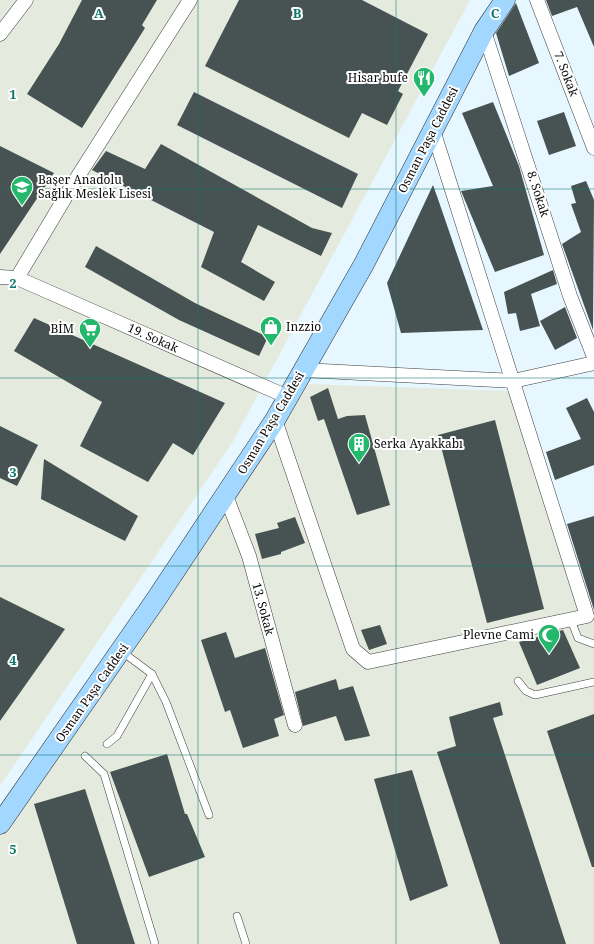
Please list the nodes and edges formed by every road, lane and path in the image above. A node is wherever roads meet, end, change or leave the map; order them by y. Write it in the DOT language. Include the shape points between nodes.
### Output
graph roads {
  1 [pos="26,0"];
  2 [pos="190,0"];
  3 [pos="505,0"];
  4 [pos="537,0"];
  5 [pos="484,31"];
  6 [pos="0,34"];
  7 [pos="433,130"];
  8 [pos="594,148"];
  9 [pos="0,276"];
  10 [pos="18,278"];
  11 [pos="594,357"];
  12 [pos="594,363"];
  13 [pos="303,370"];
  14 [pos="513,381"];
  15 [pos="288,397"];
  16 [pos="275,420"];
  17 [pos="226,496"];
  18 [pos="591,616"];
  19 [pos="571,620"];
  20 [pos="594,644"];
  21 [pos="121,651"];
  22 [pos="152,674"];
  23 [pos="518,681"];
  24 [pos="594,682"];
  25 [pos="295,724"];
  26 [pos="107,744"];
  27 [pos="86,756"];
  28 [pos="209,816"];
  29 [pos="0,824"];
  30 [pos="237,916"];
  31 [pos="154,944"];
  32 [pos="246,944"];
  1 -- 6 [label="street"];
  2 -- 10 [label="street" via="74,181"];
  3 -- 5 [label="street, Osman Paşa Caddesi"];
  4 -- 8 [label="street, 7. Sokak"];
  5 -- 7 [label="street, Osman Paşa Caddesi"];
  5 -- 11 [label="street, 8. Sokak" via="570,296"];
  7 -- 13 [label="street, Osman Paşa Caddesi" via="364,264"];
  7 -- 14 [label="street"];
  9 -- 10 [label="street, 19. Sokak"];
  10 -- 15 [label="street, 19. Sokak"];
  12 -- 14 [label="street"];
  13 -- 14 [label="street"];
  13 -- 15 [label="street, Osman Paşa Caddesi"];
  14 -- 18 [label="street"];
  15 -- 16 [label="street, Osman Paşa Caddesi"];
  16 -- 17 [label="street, Osman Paşa Caddesi"];
  16 -- 19 [label="street" via="353,649 368,662"];
  17 -- 21 [label="street, Osman Paşa Caddesi"];
  17 -- 25 [label="street, 13. Sokak" via="249,556"];
  18 -- 19 [label="street"];
  19 -- 20 [label="lane" via="578,638"];
  21 -- 22 [label="lane"];
  21 -- 29 [label="street, Osman Paşa Caddesi"];
  22 -- 26 [label="lane" via="117,736"];
  22 -- 28 [label="lane" via="166,702"];
  23 -- 24 [label="lane" via="526,691 535,695"];
  27 -- 31 [label="lane" via="104,774"];
  30 -- 32 [label="lane"];
}
